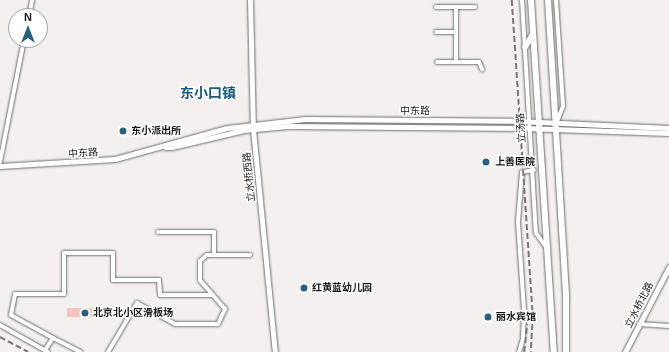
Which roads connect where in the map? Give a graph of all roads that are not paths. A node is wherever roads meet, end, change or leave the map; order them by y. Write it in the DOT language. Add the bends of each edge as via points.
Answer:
graph roads {
  1 [pos="250,0"];
  2 [pos="522,0"];
  3 [pos="531,0"];
  4 [pos="548,0"];
  5 [pos="556,0"];
  6 [pos="436,7"];
  7 [pos="456,7"];
  8 [pos="475,7"];
  9 [pos="436,32"];
  10 [pos="456,32"];
  11 [pos="533,34"];
  12 [pos="525,47"];
  13 [pos="22,48"];
  14 [pos="437,62"];
  15 [pos="456,62"];
  16 [pos="482,69"];
  17 [pos="530,121"];
  18 [pos="540,125"];
  19 [pos="253,126"];
  20 [pos="556,127"];
  21 [pos="531,128"];
  22 [pos="669,128"];
  23 [pos="669,133"];
  24 [pos="0,162"];
  25 [pos="0,166"];
  26 [pos="534,170"];
  27 [pos="158,232"];
  28 [pos="549,251"];
  29 [pos="214,255"];
  30 [pos="250,255"];
  31 [pos="669,267"];
  32 [pos="213,295"];
  33 [pos="639,324"];
  34 [pos="0,325"];
  35 [pos="669,326"];
  36 [pos="53,338"];
  37 [pos="47,351"];
  38 [pos="81,352"];
  39 [pos="108,352"];
  40 [pos="275,352"];
  41 [pos="519,352"];
  42 [pos="554,352"];
  43 [pos="566,352"];
  44 [pos="625,352"];
  1 -- 19 [label="street, 立水桥西路"];
  2 -- 12 [label="street, 立汤路"];
  3 -- 11 [label="main road, 立汤路"];
  4 -- 20 [label="main road"];
  5 -- 20 [label="street" via="563,106"];
  6 -- 7 [label="street"];
  7 -- 8 [label="street"];
  7 -- 10 [label="street"];
  9 -- 10 [label="street"];
  10 -- 15 [label="street"];
  11 -- 12 [label="main road"];
  11 -- 18 [label="main road, 立汤路"];
  12 -- 17 [label="street, 立汤路"];
  13 -- 24 [label="street"];
  14 -- 15 [label="street"];
  15 -- 16 [label="street" via="479,62"];
  17 -- 18 [label="street, 中东路"];
  17 -- 19 [label="street, 中东路" via="305,119"];
  17 -- 21 [label="street, 立汤路"];
  18 -- 20 [label="street, 中东路"];
  18 -- 21 [label="street, 中东路"];
  18 -- 28 [label="main road, 立汤路"];
  19 -- 21 [label="street, 中东路"];
  19 -- 25 [label="street, 中东路" via="172,147 165,146 90,162"];
  19 -- 40 [label="street, 立水桥西路"];
  20 -- 22 [label="street, 中东路"];
  20 -- 23 [label="street, 中东路"];
  20 -- 43 [label="main road" via="566,297"];
  21 -- 26 [label="street, 立汤路"];
  26 -- 28 [label="street, 立汤路" via="536,233"];
  26 -- 41 [label="street" via="522,172 518,221 524,310 523,339"];
  27 -- 29 [label="street" via="214,232"];
  28 -- 42 [label="main road, 立汤路"];
  29 -- 30 [label="street"];
  29 -- 32 [label="street" via="207,255 200,261 200,280"];
  31 -- 33 [label="street, 立水桥北路"];
  32 -- 36 [label="street" via="160,295 159,280 113,280 113,253 64,253 64,294 15,294 11,315"];
  32 -- 39 [label="street" via="225,309 218,324 175,324 137,303"];
  33 -- 35 [label="street"];
  33 -- 44 [label="street, 立水桥北路"];
  34 -- 37 [label="street"];
  36 -- 37 [label="street"];
  36 -- 38 [label="street"];
}
